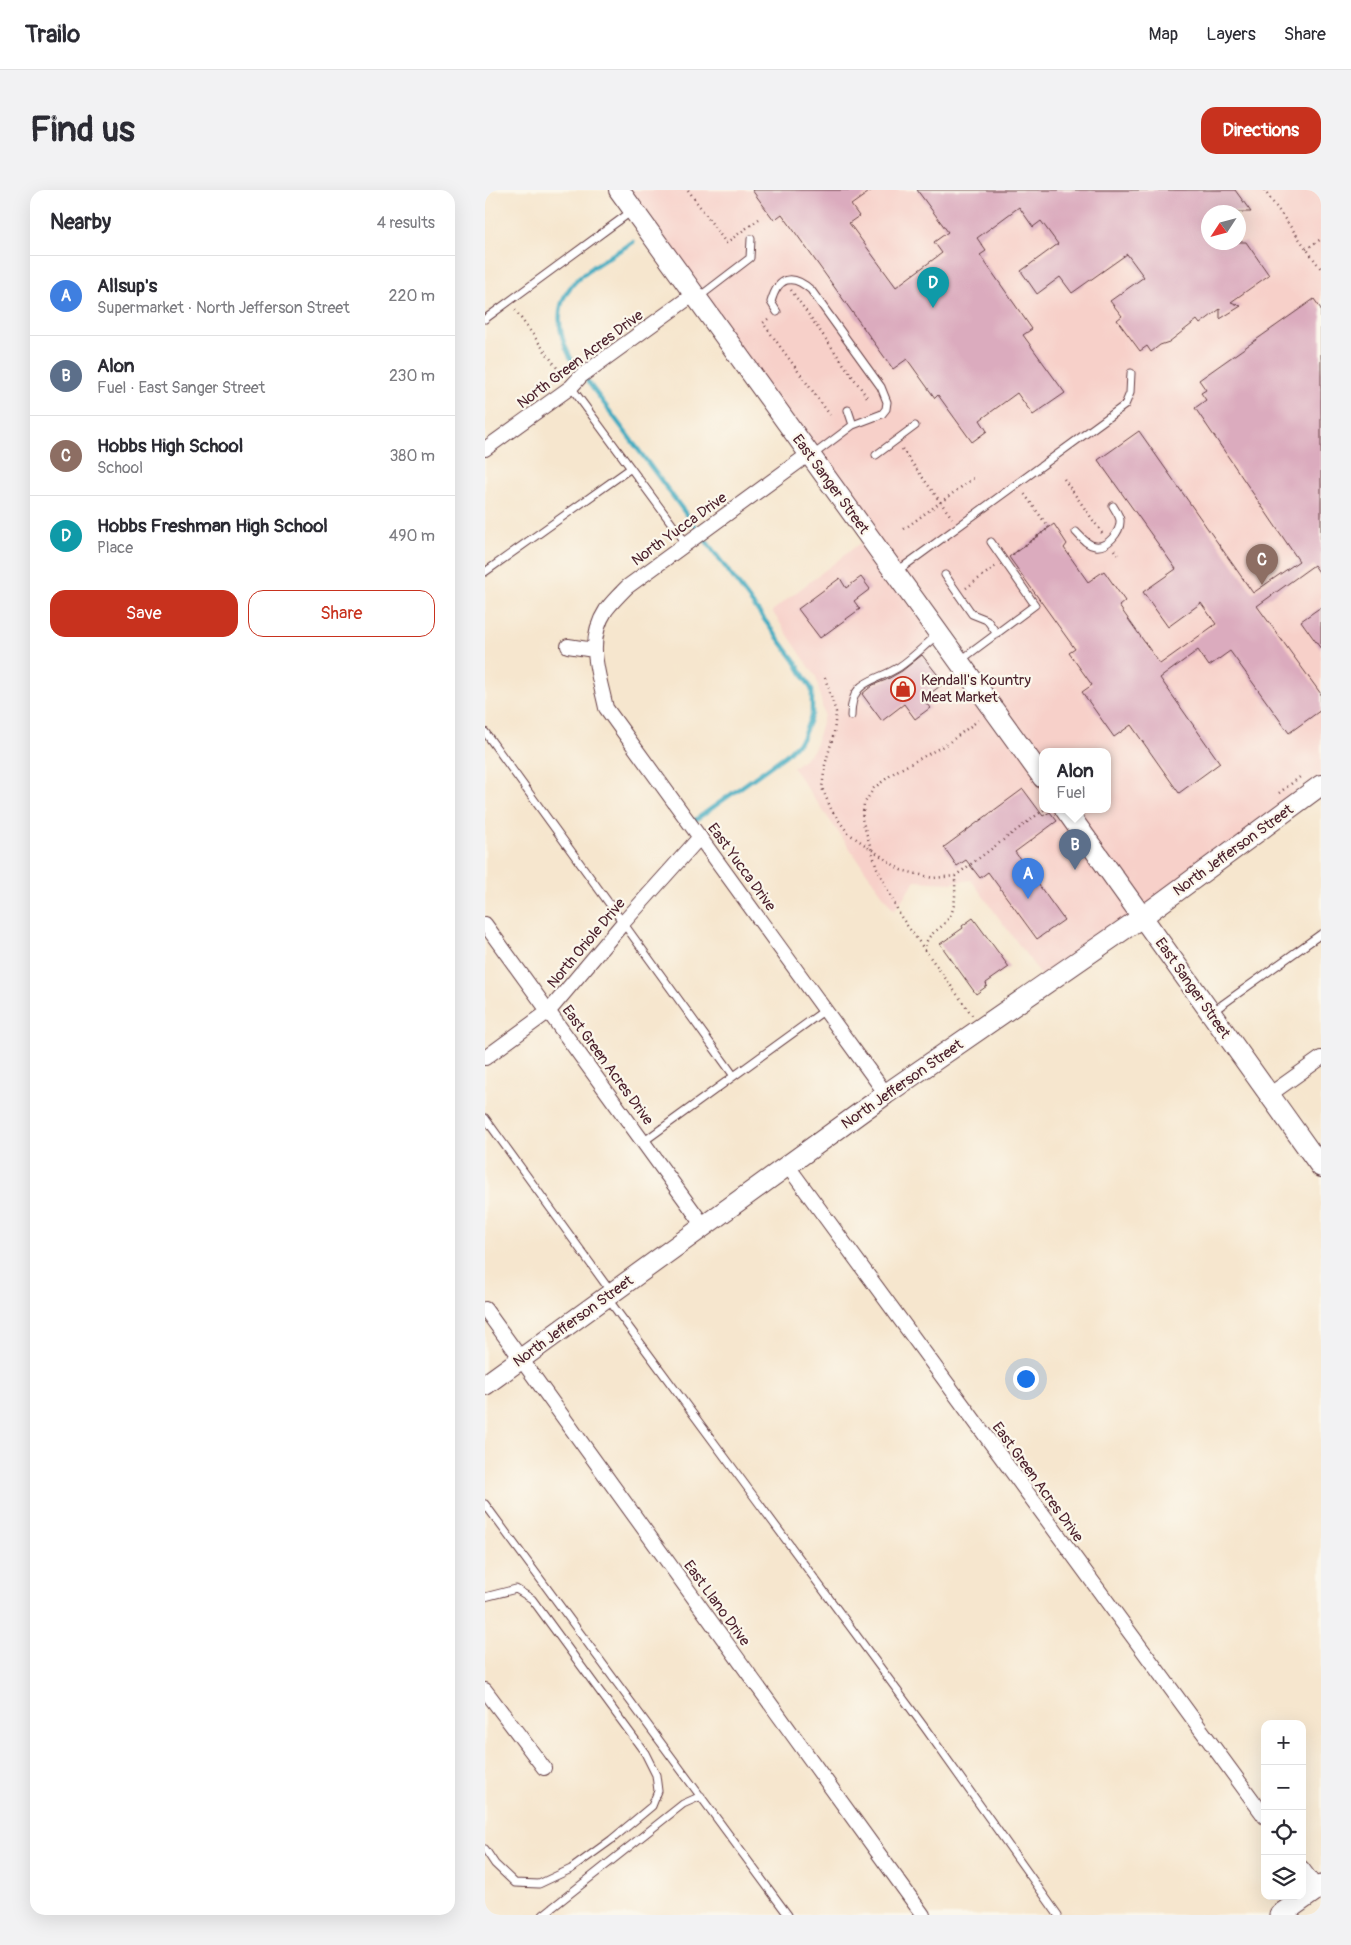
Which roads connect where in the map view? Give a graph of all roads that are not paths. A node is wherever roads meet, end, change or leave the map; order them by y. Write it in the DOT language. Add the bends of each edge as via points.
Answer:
graph roads {
  1 [pos="619,190"];
  2 [pos="633,210"];
  3 [pos="751,239"];
  4 [pos="695,296"];
  5 [pos="774,314"];
  6 [pos="485,319"];
  7 [pos="1131,373"];
  8 [pos="571,387"];
  9 [pos="848,410"];
  10 [pos="853,425"];
  11 [pos="915,426"];
  12 [pos="485,450"];
  13 [pos="810,455"];
  14 [pos="876,455"];
  15 [pos="631,468"];
  16 [pos="1113,506"];
  17 [pos="1076,532"];
  18 [pos="697,536"];
  19 [pos="991,542"];
  20 [pos="485,572"];
  21 [pos="895,573"];
  22 [pos="945,576"];
  23 [pos="939,634"];
  24 [pos="997,634"];
  25 [pos="568,646"];
  26 [pos="594,650"];
  27 [pos="959,662"];
  28 [pos="851,716"];
  29 [pos="485,732"];
  30 [pos="1039,773"];
  31 [pos="1321,785"];
  32 [pos="1068,813"];
  33 [pos="700,837"];
  34 [pos="1142,917"];
  35 [pos="623,923"];
  36 [pos="485,924"];
  37 [pos="1321,934"];
  38 [pos="825,1010"];
  39 [pos="549,1011"];
  40 [pos="1210,1013"];
  41 [pos="485,1058"];
  42 [pos="1321,1058"];
  43 [pos="733,1076"];
  44 [pos="886,1094"];
  45 [pos="1269,1095"];
  46 [pos="485,1118"];
  47 [pos="643,1142"];
  48 [pos="787,1165"];
  49 [pos="1321,1167"];
  50 [pos="704,1226"];
  51 [pos="609,1295"];
  52 [pos="485,1309"];
  53 [pos="521,1359"];
  54 [pos="485,1385"];
  55 [pos="485,1504"];
  56 [pos="485,1598"];
  57 [pos="485,1690"];
  58 [pos="544,1768"];
  59 [pos="701,1796"];
  60 [pos="1261,1812"];
  61 [pos="485,1848"];
  62 [pos="1306,1872"];
  63 [pos="1319,1887"];
  64 [pos="543,1915"];
  65 [pos="788,1915"];
  66 [pos="923,1915"];
  67 [pos="1058,1915"];
  68 [pos="1281,1915"];
  1 -- 2 [label="main road, East Sanger Street"];
  2 -- 4 [label="main road, East Sanger Street"];
  2 -- 6 [label="lane"];
  3 -- 4 [label="lane" via="750,258"];
  4 -- 8 [label="street, North Green Acres Drive" via="586,372"];
  4 -- 13 [label="main road, East Sanger Street"];
  5 -- 10 [label="lane" via="771,302 776,289 791,278 803,282 881,387 887,402 886,409 882,414"];
  7 -- 21 [label="lane" via="1130,393 1125,405"];
  8 -- 12 [label="street, North Green Acres Drive"];
  8 -- 15 [label="lane"];
  9 -- 10 [label="lane"];
  10 -- 13 [label="lane"];
  11 -- 14 [label="lane"];
  13 -- 18 [label="street, North Yucca Drive"];
  13 -- 21 [label="main road, East Sanger Street"];
  15 -- 18 [label="lane"];
  15 -- 20 [label="lane"];
  16 -- 17 [label="lane" via="1120,522 1114,537 1108,542 1093,546"];
  18 -- 26 [label="street, North Yucca Drive" via="627,586 606,611"];
  19 -- 24 [label="lane" via="1035,605"];
  21 -- 23 [label="main road, East Sanger Street"];
  22 -- 24 [label="lane" via="972,614 987,620"];
  23 -- 27 [label="main road, East Sanger Street"];
  23 -- 28 [label="lane" via="899,667 871,679 855,693"];
  24 -- 27 [label="lane"];
  25 -- 26 [label="street"];
  26 -- 33 [label="street, East Yucca Drive" via="606,708"];
  27 -- 30 [label="main road, East Sanger Street"];
  29 -- 35 [label="lane"];
  31 -- 34 [label="main road, North Jefferson Street"];
  32 -- 34 [label="main road, East Sanger Street"];
  33 -- 35 [label="street, North Oriole Drive"];
  33 -- 38 [label="street, East Yucca Drive"];
  34 -- 40 [label="main road, East Sanger Street"];
  34 -- 44 [label="main road, North Jefferson Street"];
  35 -- 39 [label="street, North Oriole Drive"];
  35 -- 43 [label="lane"];
  36 -- 39 [label="street, East Green Acres Drive"];
  37 -- 40 [label="lane"];
  38 -- 43 [label="lane"];
  38 -- 44 [label="street, East Yucca Drive"];
  39 -- 41 [label="street, North Oriole Drive"];
  39 -- 47 [label="street, East Green Acres Drive"];
  40 -- 45 [label="main road, East Sanger Street"];
  42 -- 45 [label="street"];
  43 -- 47 [label="lane"];
  44 -- 48 [label="main road, North Jefferson Street"];
  45 -- 49 [label="main road, East Sanger Street"];
  46 -- 51 [label="lane"];
  47 -- 50 [label="street, East Green Acres Drive"];
  48 -- 50 [label="main road, North Jefferson Street"];
  48 -- 60 [label="street, East Green Acres Drive"];
  50 -- 51 [label="main road, North Jefferson Street"];
  51 -- 53 [label="main road, North Jefferson Street"];
  51 -- 67 [label="lane"];
  52 -- 53 [label="street, East Llano Drive"];
  53 -- 54 [label="main road, North Jefferson Street"];
  53 -- 66 [label="street, East Llano Drive"];
  55 -- 59 [label="lane"];
  56 -- 61 [label="lane" via="517,1589 532,1599 645,1753 656,1775 658,1791 652,1806 611,1840 571,1869 539,1884 515,1884 495,1864"];
  57 -- 58 [label="street"];
  59 -- 64 [label="lane" via="683,1804"];
  59 -- 65 [label="lane"];
  62 -- 63 [label="street"];
  63 -- 68 [label="main road"];
}
